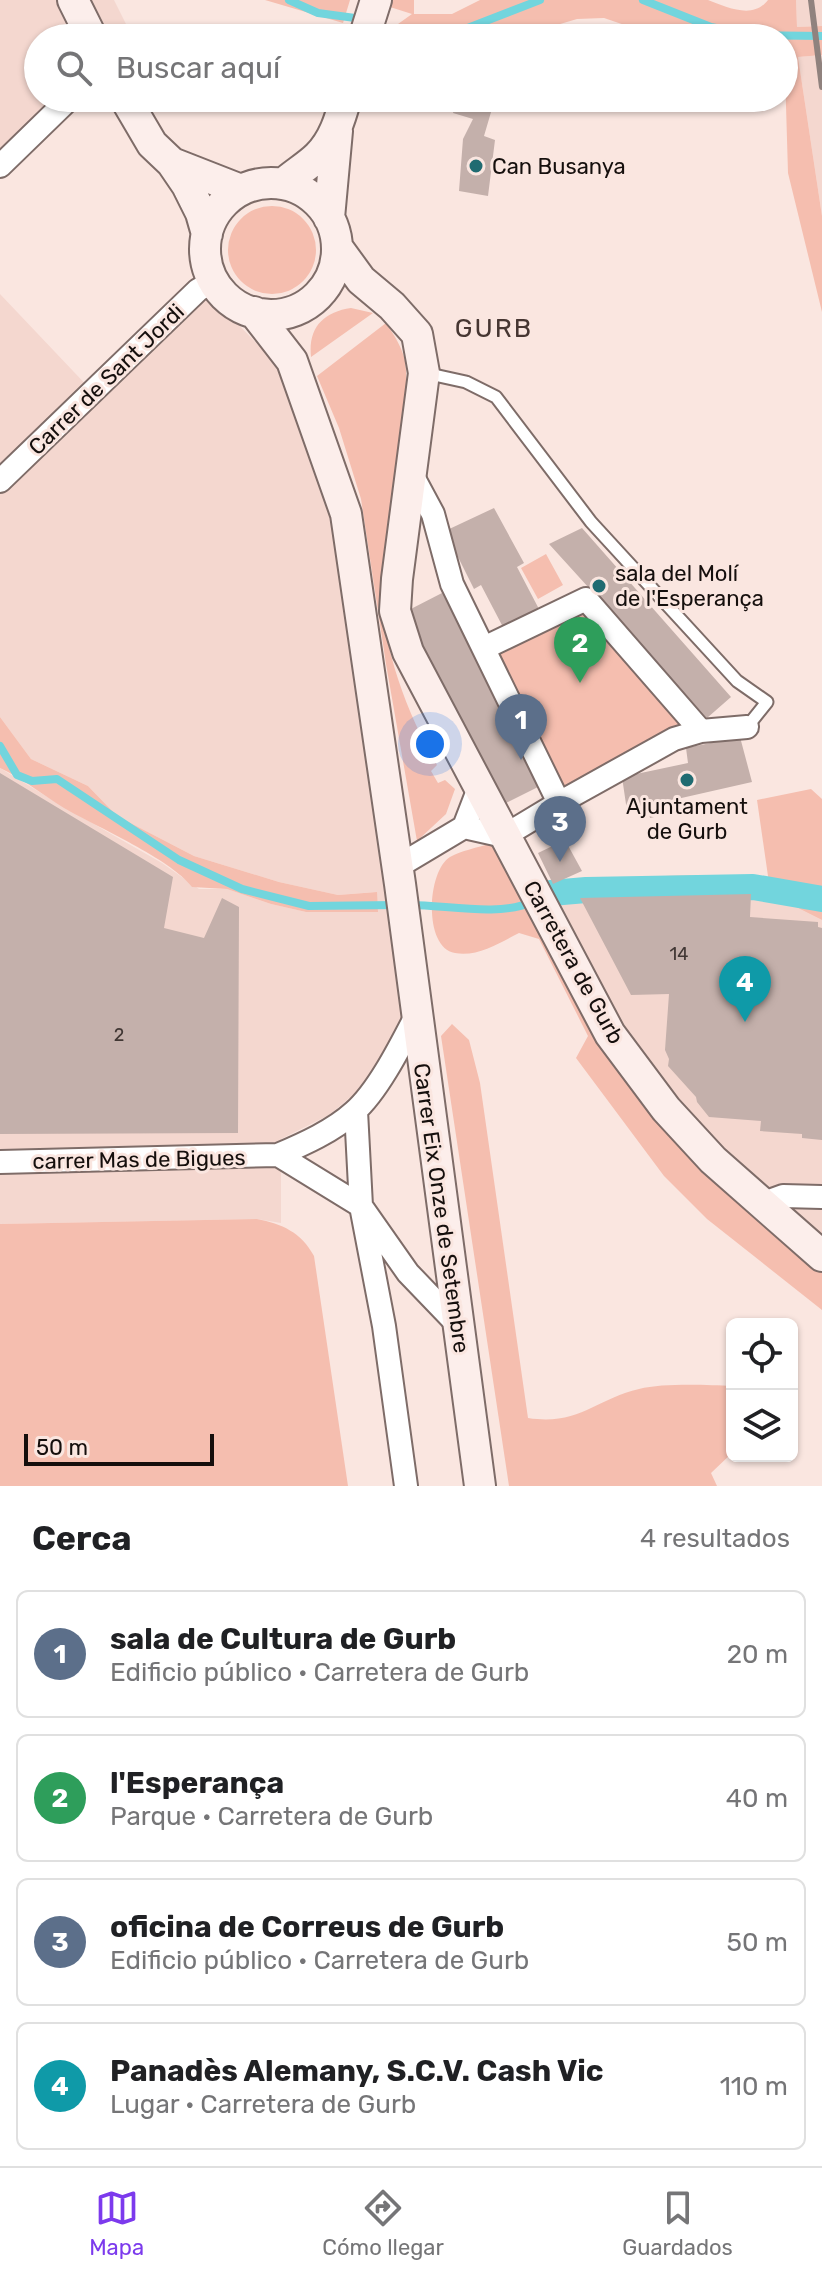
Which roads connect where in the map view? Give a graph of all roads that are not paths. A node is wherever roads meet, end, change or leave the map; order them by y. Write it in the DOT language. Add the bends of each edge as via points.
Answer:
graph roads {
  1 [pos="73,0"];
  2 [pos="376,0"];
  3 [pos="85,24"];
  4 [pos="368,24"];
  5 [pos="56,112"];
  6 [pos="133,112"];
  7 [pos="342,112"];
  8 [pos="342,112"];
  9 [pos="172,163"];
  10 [pos="0,166"];
  11 [pos="283,184"];
  12 [pos="241,190"];
  13 [pos="333,232"];
  14 [pos="207,234"];
  15 [pos="214,281"];
  16 [pos="382,298"];
  17 [pos="310,300"];
  18 [pos="254,312"];
  19 [pos="292,361"];
  20 [pos="424,373"];
  21 [pos="411,473"];
  22 [pos="0,481"];
  23 [pos="484,648"];
  24 [pos="747,727"];
  25 [pos="701,731"];
  26 [pos="479,788"];
  27 [pos="559,803"];
  28 [pos="464,827"];
  29 [pos="504,836"];
  30 [pos="398,876"];
  31 [pos="416,1016"];
  32 [pos="356,1111"];
  33 [pos="278,1155"];
  34 [pos="0,1162"];
  35 [pos="822,1197"];
  36 [pos="761,1204"];
  37 [pos="361,1206"];
  38 [pos="822,1256"];
  39 [pos="408,1273"];
  40 [pos="378,1303"];
  41 [pos="457,1324"];
  42 [pos="406,1486"];
  43 [pos="480,1486"];
  1 -- 3 [label="street"];
  2 -- 4 [label="street"];
  5 -- 10 [label="street"];
  6 -- 9 [label="street" via="152,144"];
  7 -- 11 [label="street" via="326,147"];
  8 -- 13 [label="street"];
  9 -- 12 [label="street"];
  9 -- 14 [label="street" via="193,196"];
  11 -- 12 [label="street"];
  11 -- 13 [label="street" via="310,196"];
  12 -- 14 [label="street" via="222,205"];
  13 -- 16 [label="street, Carretera de Gurb" via="361,280"];
  13 -- 17 [label="street" via="331,275"];
  14 -- 15 [label="street" via="207,263"];
  15 -- 18 [label="street" via="231,300"];
  15 -- 22 [label="street, Carrer de Sant Jordi" via="198,290"];
  16 -- 17 [label="street" via="365,292"];
  16 -- 20 [label="street, Carretera de Gurb" via="417,334"];
  17 -- 18 [label="street" via="278,314"];
  17 -- 19 [label="street" via="293,339"];
  18 -- 19 [label="street"];
  19 -- 30 [label="street, Carrer Eix Onze de Setembre" via="346,514"];
  20 -- 21 [label="street, Carretera de Gurb"];
  20 -- 24 [label="lane" via="466,382 496,397 591,522 737,681 767,702"];
  21 -- 23 [label="street" via="433,514 452,584"];
  21 -- 26 [label="street, Carretera de Gurb" via="395,611 408,652"];
  23 -- 25 [label="street" via="586,599"];
  23 -- 27 [label="street"];
  24 -- 25 [label="street"];
  25 -- 27 [label="street" via="674,739"];
  26 -- 28 [label="street"];
  26 -- 29 [label="street, Carretera de Gurb"];
  27 -- 29 [label="street"];
  28 -- 29 [label="street"];
  28 -- 30 [label="street"];
  29 -- 36 [label="street, Carretera de Gurb" via="610,1034 666,1109"];
  30 -- 31 [label="street, Carrer Eix Onze de Setembre"];
  31 -- 32 [label="street, carrer Mas de Bigues" via="394,1059"];
  31 -- 41 [label="street, Carrer Eix Onze de Setembre"];
  32 -- 33 [label="street, carrer Mas de Bigues" via="308,1143"];
  32 -- 37 [label="street"];
  33 -- 34 [label="street, carrer Mas de Bigues"];
  33 -- 37 [label="street, carrer Mas de Bigues"];
  35 -- 36 [label="street" via="783,1196"];
  36 -- 38 [label="street, Carretera de Gurb"];
  37 -- 39 [label="street, carrer Mas de Bigues"];
  37 -- 40 [label="street"];
  39 -- 40 [label="street, Carrer Eix Onze de Setembre" via="386,1283"];
  39 -- 41 [label="street, carrer Mas de Bigues"];
  40 -- 42 [label="street"];
  41 -- 43 [label="street, Carrer Eix Onze de Setembre"];
}
